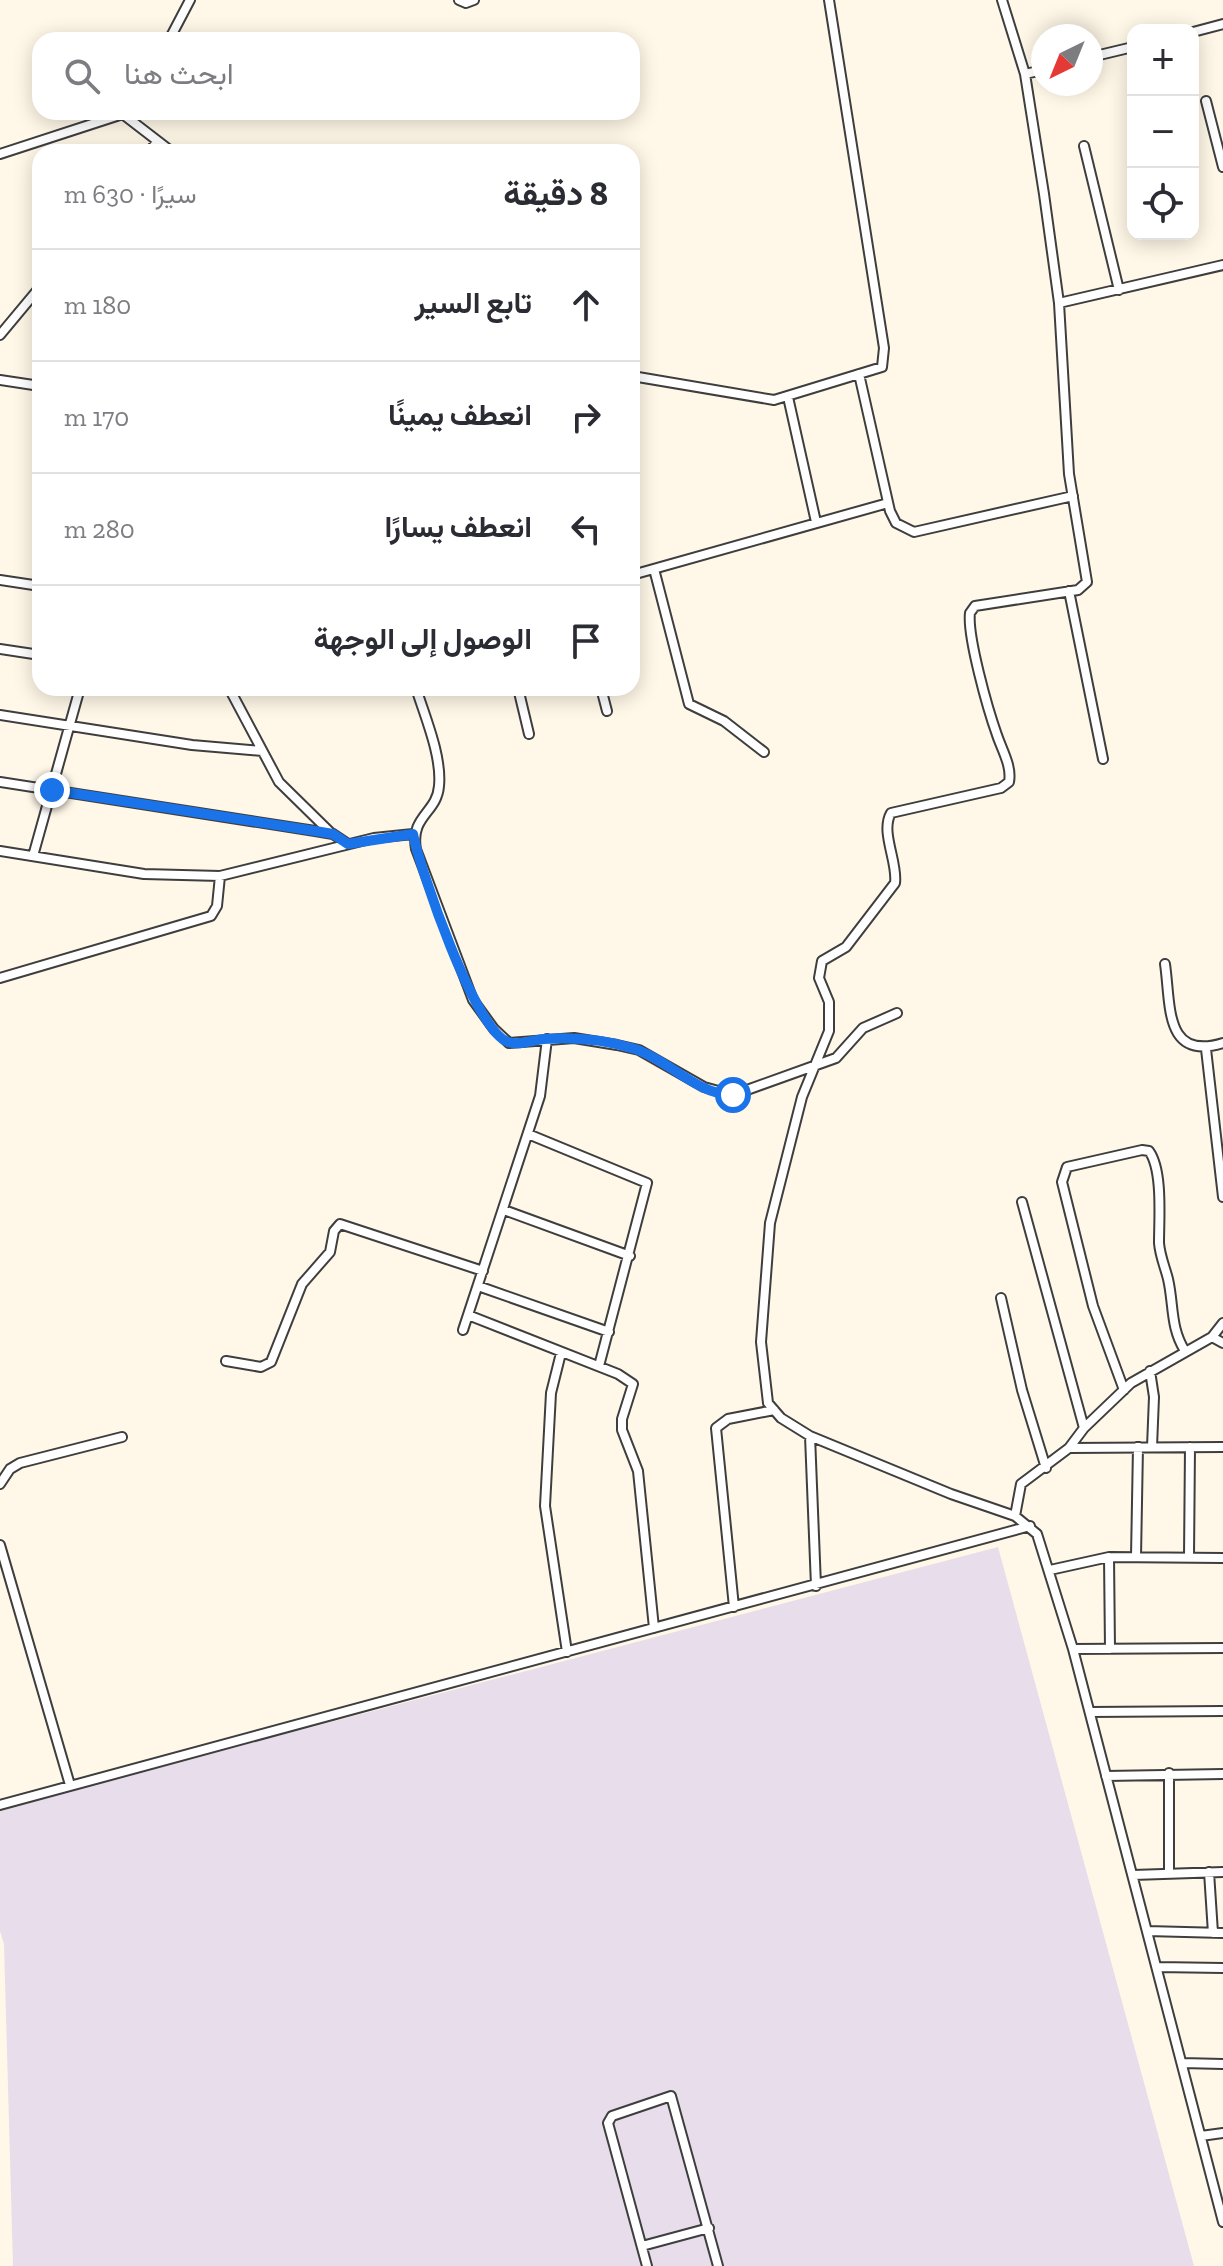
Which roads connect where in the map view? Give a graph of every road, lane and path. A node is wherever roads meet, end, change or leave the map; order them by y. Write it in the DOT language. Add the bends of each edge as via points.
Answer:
graph roads {
  1 [pos="190,0"];
  2 [pos="459,0"];
  3 [pos="474,0"];
  4 [pos="829,0"];
  5 [pos="1002,0"];
  6 [pos="1223,24"];
  7 [pos="1199,30"];
  8 [pos="173,32"];
  9 [pos="1127,48"];
  10 [pos="1103,54"];
  11 [pos="1031,73"];
  12 [pos="1025,74"];
  13 [pos="1206,101"];
  14 [pos="107,120"];
  15 [pos="133,120"];
  16 [pos="157,142"];
  17 [pos="160,144"];
  18 [pos="1084,146"];
  19 [pos="0,154"];
  20 [pos="1223,167"];
  21 [pos="1223,265"];
  22 [pos="1119,290"];
  23 [pos="32,297"];
  24 [pos="1059,303"];
  25 [pos="0,335"];
  26 [pos="859,374"];
  27 [pos="640,377"];
  28 [pos="0,380"];
  29 [pos="32,385"];
  30 [pos="788,397"];
  31 [pos="1073,496"];
  32 [pos="888,503"];
  33 [pos="816,522"];
  34 [pos="654,569"];
  35 [pos="640,573"];
  36 [pos="0,580"];
  37 [pos="32,585"];
  38 [pos="1069,591"];
  39 [pos="0,649"];
  40 [pos="32,654"];
  41 [pos="78,696"];
  42 [pos="233,696"];
  43 [pos="418,696"];
  44 [pos="520,696"];
  45 [pos="603,696"];
  46 [pos="607,711"];
  47 [pos="0,715"];
  48 [pos="70,725"];
  49 [pos="529,734"];
  50 [pos="262,751"];
  51 [pos="764,752"];
  52 [pos="1103,759"];
  53 [pos="0,782"];
  54 [pos="52,790"];
  55 [pos="333,834"];
  56 [pos="413,834"];
  57 [pos="348,844"];
  58 [pos="0,851"];
  59 [pos="33,856"];
  60 [pos="220,876"];
  61 [pos="1165,964"];
  62 [pos="0,978"];
  63 [pos="897,1013"];
  64 [pos="547,1039"];
  65 [pos="1223,1043"];
  66 [pos="1206,1049"];
  67 [pos="815,1065"];
  68 [pos="528,1134"];
  69 [pos="1223,1197"];
  70 [pos="1022,1202"];
  71 [pos="504,1210"];
  72 [pos="630,1256"];
  73 [pos="483,1271"];
  74 [pos="478,1286"];
  75 [pos="1001,1298"];
  76 [pos="468,1315"];
  77 [pos="1223,1323"];
  78 [pos="463,1330"];
  79 [pos="609,1332"];
  80 [pos="1212,1337"];
  81 [pos="1223,1343"];
  82 [pos="1185,1351"];
  83 [pos="561,1353"];
  84 [pos="578,1359"];
  85 [pos="226,1361"];
  86 [pos="599,1366"];
  87 [pos="559,1371"];
  88 [pos="1150,1371"];
  89 [pos="1124,1390"];
  90 [pos="774,1410"];
  91 [pos="1084,1428"];
  92 [pos="810,1436"];
  93 [pos="122,1437"];
  94 [pos="1138,1447"];
  95 [pos="1152,1447"];
  96 [pos="1190,1447"];
  97 [pos="1223,1447"];
  98 [pos="1069,1448"];
  99 [pos="1046,1468"];
  100 [pos="0,1484"];
  101 [pos="1015,1516"];
  102 [pos="1030,1526"];
  103 [pos="0,1545"];
  104 [pos="1109,1557"];
  105 [pos="1136,1557"];
  106 [pos="1189,1557"];
  107 [pos="1223,1558"];
  108 [pos="1050,1570"];
  109 [pos="816,1586"];
  110 [pos="734,1607"];
  111 [pos="654,1628"];
  112 [pos="1223,1648"];
  113 [pos="1073,1649"];
  114 [pos="1110,1649"];
  115 [pos="567,1652"];
  116 [pos="1223,1711"];
  117 [pos="1090,1712"];
  118 [pos="1169,1773"];
  119 [pos="1223,1774"];
  120 [pos="1106,1776"];
  121 [pos="70,1785"];
  122 [pos="0,1805"];
  123 [pos="1209,1872"];
  124 [pos="1223,1872"];
  125 [pos="1169,1873"];
  126 [pos="1133,1875"];
  127 [pos="1147,1931"];
  128 [pos="1213,1933"];
  129 [pos="1223,1933"];
  130 [pos="1157,1967"];
  131 [pos="1223,1968"];
  132 [pos="1182,2063"];
  133 [pos="1223,2064"];
  134 [pos="1223,2133"];
  135 [pos="1201,2136"];
  136 [pos="1220,2200"];
  137 [pos="1223,2222"];
  138 [pos="709,2228"];
  139 [pos="642,2246"];
  140 [pos="647,2266"];
  141 [pos="718,2266"];
  1 -- 8 [label="street"];
  2 -- 3 [label="street"];
  4 -- 26 [label="street" via="884,348 882,367"];
  5 -- 12 [label="street"];
  6 -- 7 [label="street"];
  9 -- 10 [label="street"];
  11 -- 12 [label="street"];
  12 -- 24 [label="street"];
  13 -- 20 [label="street"];
  14 -- 19 [label="street"];
  15 -- 16 [label="street"];
  16 -- 17 [label="street"];
  18 -- 22 [label="street"];
  21 -- 22 [label="street"];
  22 -- 24 [label="street"];
  23 -- 25 [label="street"];
  24 -- 31 [label="street"];
  26 -- 30 [label="street"];
  26 -- 32 [label="street"];
  27 -- 30 [label="street" via="762,399"];
  28 -- 29 [label="street"];
  30 -- 33 [label="street"];
  31 -- 32 [label="street" via="914,532 896,523"];
  31 -- 38 [label="street" via="1087,574 1084,586"];
  32 -- 33 [label="street"];
  33 -- 34 [label="street"];
  34 -- 35 [label="street"];
  34 -- 51 [label="street" via="689,704 724,721"];
  36 -- 37 [label="street"];
  38 -- 52 [label="street"];
  38 -- 67 [label="street" via="975,606 970,613 1010,778 1001,788 891,813 895,883 846,947 822,961 819,978 829,1002 829,1031"];
  39 -- 40 [label="street"];
  41 -- 48 [label="street"];
  42 -- 50 [label="street"];
  43 -- 56 [label="street" via="440,785"];
  44 -- 49 [label="street"];
  45 -- 46 [label="street"];
  47 -- 48 [label="street"];
  48 -- 50 [label="street"];
  48 -- 54 [label="street"];
  50 -- 55 [label="street" via="288,794"];
  53 -- 54 [label="street"];
  54 -- 55 [label="street"];
  54 -- 59 [label="street"];
  55 -- 57 [label="street"];
  56 -- 57 [label="street"];
  56 -- 64 [label="street" via="473,1000 509,1043"];
  57 -- 60 [label="street"];
  58 -- 59 [label="street"];
  59 -- 60 [label="street" via="144,874"];
  60 -- 62 [label="street" via="211,916"];
  61 -- 66 [label="street" via="1174,1030 1190,1046"];
  63 -- 67 [label="street" via="863,1028 836,1058"];
  64 -- 67 [label="street" via="574,1038 639,1050 722,1095 759,1088"];
  64 -- 68 [label="street" via="540,1096"];
  65 -- 66 [label="street"];
  66 -- 69 [label="street"];
  67 -- 90 [label="street" via="770,1223 761,1342 763,1380"];
  68 -- 71 [label="street"];
  68 -- 72 [label="street" via="647,1183"];
  70 -- 91 [label="street"];
  71 -- 72 [label="street"];
  71 -- 73 [label="street"];
  72 -- 79 [label="street"];
  73 -- 74 [label="street"];
  73 -- 85 [label="street" via="340,1224 330,1252 302,1284 271,1362 261,1367"];
  74 -- 76 [label="street"];
  74 -- 79 [label="street"];
  75 -- 99 [label="street"];
  76 -- 78 [label="street"];
  76 -- 83 [label="street"];
  77 -- 80 [label="street"];
  79 -- 86 [label="street"];
  80 -- 81 [label="street"];
  80 -- 82 [label="street"];
  82 -- 88 [label="street"];
  82 -- 89 [label="street" via="1174,1326 1159,1247 1153,1156 1142,1150 1067,1167 1062,1182 1089,1292"];
  83 -- 84 [label="street"];
  83 -- 87 [label="street"];
  84 -- 86 [label="street"];
  84 -- 87 [label="street"];
  86 -- 111 [label="street" via="633,1384 622,1430 638,1471"];
  87 -- 115 [label="street" via="551,1393 545,1506"];
  88 -- 89 [label="street"];
  88 -- 95 [label="street"];
  89 -- 91 [label="street"];
  90 -- 92 [label="street"];
  90 -- 110 [label="street" via="728,1419 716,1428"];
  91 -- 98 [label="street"];
  92 -- 101 [label="street"];
  92 -- 109 [label="street"];
  93 -- 100 [label="street" via="20,1463"];
  94 -- 95 [label="street"];
  94 -- 98 [label="street"];
  94 -- 105 [label="street"];
  95 -- 96 [label="street"];
  96 -- 97 [label="street"];
  96 -- 106 [label="street"];
  98 -- 99 [label="street"];
  99 -- 101 [label="street" via="1021,1484"];
  101 -- 102 [label="street"];
  102 -- 108 [label="street"];
  102 -- 109 [label="street"];
  103 -- 121 [label="street"];
  104 -- 105 [label="street"];
  104 -- 108 [label="street"];
  104 -- 114 [label="street"];
  105 -- 106 [label="street"];
  106 -- 107 [label="street"];
  108 -- 113 [label="street"];
  109 -- 110 [label="street"];
  110 -- 111 [label="street"];
  111 -- 115 [label="street"];
  112 -- 114 [label="street"];
  113 -- 114 [label="street"];
  113 -- 117 [label="street"];
  115 -- 121 [label="street"];
  116 -- 117 [label="street"];
  117 -- 120 [label="street"];
  118 -- 119 [label="street"];
  118 -- 120 [label="street"];
  118 -- 125 [label="street"];
  120 -- 126 [label="street"];
  121 -- 122 [label="street"];
  123 -- 124 [label="street"];
  123 -- 125 [label="street"];
  123 -- 128 [label="street"];
  125 -- 126 [label="street"];
  126 -- 127 [label="street"];
  127 -- 128 [label="street"];
  127 -- 130 [label="street"];
  128 -- 129 [label="street"];
  130 -- 131 [label="street"];
  130 -- 132 [label="street"];
  132 -- 133 [label="street"];
  132 -- 135 [label="street"];
  134 -- 135 [label="street"];
  135 -- 136 [label="street"];
  136 -- 137 [label="street"];
  138 -- 139 [label="street"];
  138 -- 139 [label="street" via="671,2096 612,2116 608,2123"];
  138 -- 141 [label="street"];
  139 -- 140 [label="street"];
}
